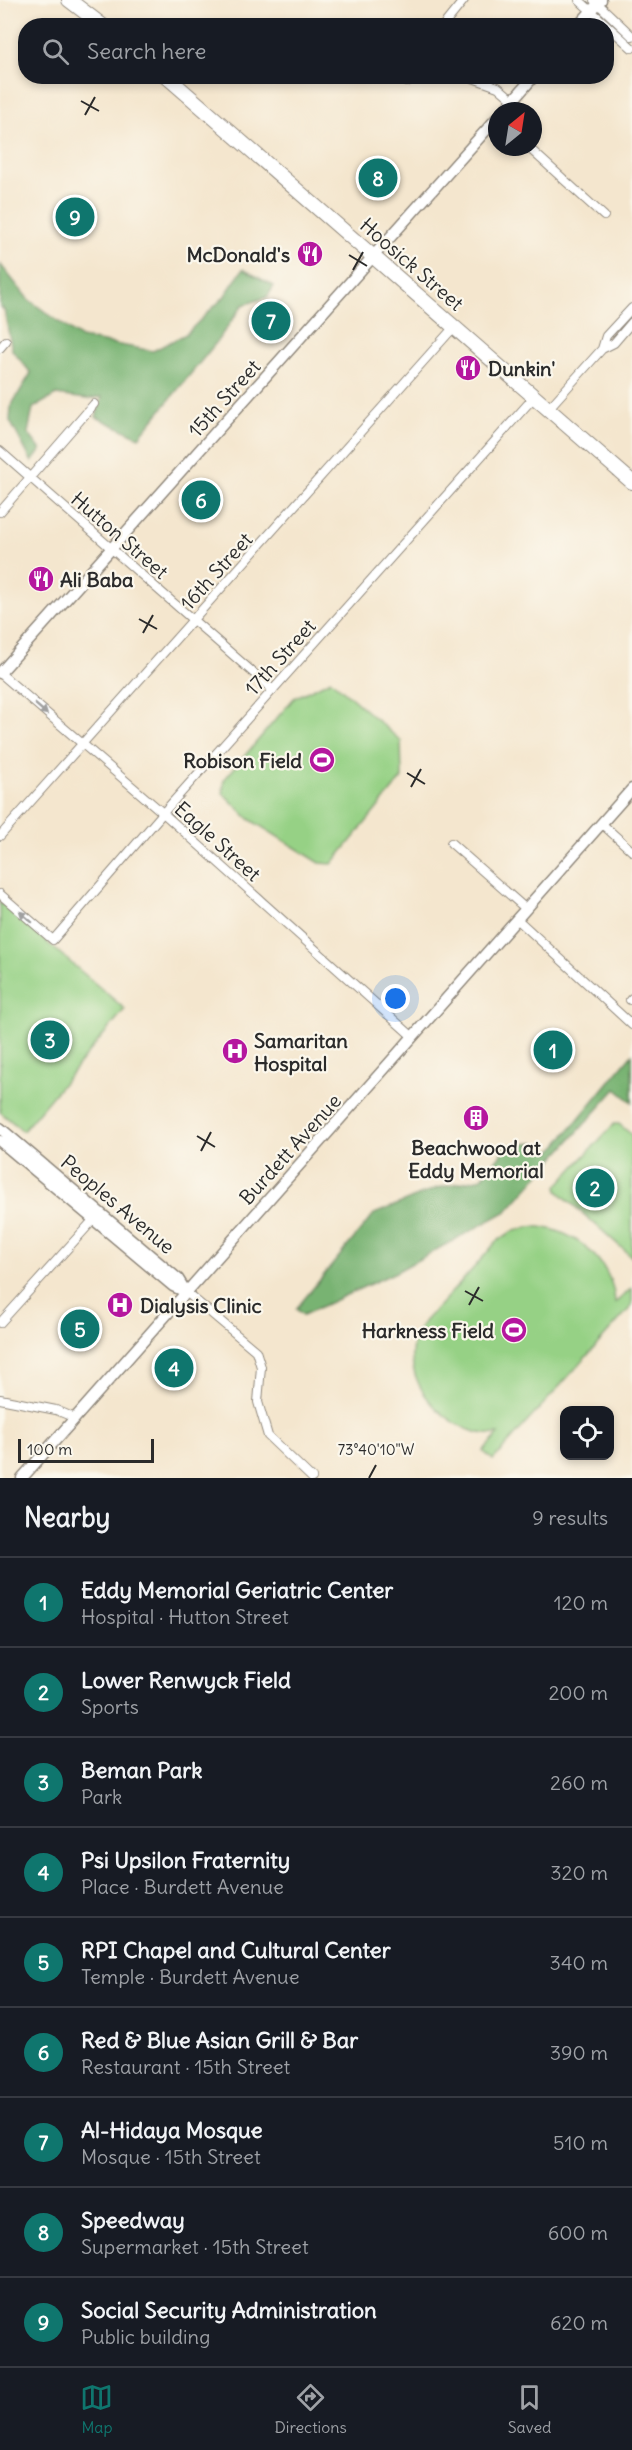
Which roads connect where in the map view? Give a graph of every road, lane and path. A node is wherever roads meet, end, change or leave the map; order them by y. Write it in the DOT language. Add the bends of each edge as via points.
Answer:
graph roads {
  1 [pos="69,0"];
  2 [pos="464,0"];
  3 [pos="579,0"];
  4 [pos="596,4"];
  5 [pos="93,18"];
  6 [pos="449,18"];
  7 [pos="585,18"];
  8 [pos="607,18"];
  9 [pos="612,18"];
  10 [pos="614,20"];
  11 [pos="614,26"];
  12 [pos="632,36"];
  13 [pos="632,48"];
  14 [pos="175,84"];
  15 [pos="490,84"];
  16 [pos="527,84"];
  17 [pos="513,100"];
  18 [pos="488,129"];
  19 [pos="538,156"];
  20 [pos="604,216"];
  21 [pos="373,257"];
  22 [pos="632,308"];
  23 [pos="632,322"];
  24 [pos="454,327"];
  25 [pos="602,349"];
  26 [pos="534,396"];
  27 [pos="94,404"];
  28 [pos="548,409"];
  29 [pos="0,451"];
  30 [pos="30,478"];
  31 [pos="632,482"];
  32 [pos="0,512"];
  33 [pos="112,550"];
  34 [pos="194,620"];
  35 [pos="0,673"];
  36 [pos="273,690"];
  37 [pos="82,745"];
  38 [pos="632,789"];
  39 [pos="163,813"];
  40 [pos="602,824"];
  41 [pos="0,836"];
  42 [pos="451,843"];
  43 [pos="632,851"];
  44 [pos="0,894"];
  45 [pos="526,909"];
  46 [pos="517,919"];
  47 [pos="632,1025"];
  48 [pos="413,1037"];
  49 [pos="0,1128"];
  50 [pos="0,1141"];
  51 [pos="20,1151"];
  52 [pos="97,1215"];
  53 [pos="186,1292"];
  54 [pos="0,1323"];
  55 [pos="0,1399"];
  56 [pos="75,1418"];
  57 [pos="22,1478"];
  58 [pos="312,1478"];
  1 -- 5 [label="highway"];
  2 -- 6 [label="street"];
  3 -- 4 [label="street"];
  4 -- 7 [label="street"];
  4 -- 8 [label="street"];
  4 -- 9 [label="street"];
  10 -- 12 [label="street"];
  11 -- 13 [label="street"];
  14 -- 21 [label="highway, Hoosick Street"];
  15 -- 17 [label="street"];
  16 -- 17 [label="street"];
  18 -- 21 [label="street, 15th Street"];
  19 -- 20 [label="street"];
  21 -- 24 [label="highway, Hoosick Street"];
  21 -- 33 [label="street, 15th Street"];
  22 -- 25 [label="street" via="606,336"];
  23 -- 25 [label="street" via="614,343"];
  24 -- 26 [label="highway, Hoosick Street"];
  24 -- 34 [label="street, 16th Street"];
  25 -- 28 [label="street"];
  26 -- 28 [label="highway, Hoosick Street"];
  26 -- 36 [label="street, 17th Street"];
  27 -- 30 [label="street"];
  28 -- 31 [label="highway, Hoosick Street"];
  29 -- 30 [label="street, Hutton Street"];
  30 -- 32 [label="street"];
  30 -- 33 [label="street, Hutton Street"];
  33 -- 34 [label="street, Hutton Street"];
  33 -- 35 [label="street, 15th Street"];
  34 -- 36 [label="street, Hutton Street"];
  34 -- 37 [label="street, 16th Street"];
  35 -- 37 [label="street, Eagle Street, one-way"];
  36 -- 39 [label="street, 17th Street"];
  37 -- 39 [label="street, Eagle Street"];
  37 -- 41 [label="street, 16th Street"];
  38 -- 40 [label="street, Burdett Avenue"];
  39 -- 44 [label="street, 17th Street, one-way" via="53,940"];
  39 -- 48 [label="street, Eagle Street"];
  40 -- 43 [label="street"];
  40 -- 45 [label="street, Burdett Avenue"];
  42 -- 45 [label="street"];
  45 -- 46 [label="street, Burdett Avenue"];
  46 -- 47 [label="street"];
  46 -- 48 [label="street, Burdett Avenue"];
  48 -- 53 [label="street, Burdett Avenue"];
  49 -- 51 [label="street, Peoples Avenue"];
  50 -- 51 [label="street, Peoples Avenue"];
  51 -- 52 [label="street, Peoples Avenue"];
  52 -- 53 [label="street, Peoples Avenue" via="173,1286"];
  52 -- 54 [label="street"];
  53 -- 56 [label="street, Burdett Avenue"];
  53 -- 58 [label="street, Peoples Avenue" via="256,1351 261,1367 258,1402 268,1436"];
  55 -- 56 [label="street" via="56,1410"];
  56 -- 57 [label="street, Burdett Avenue"];
}
